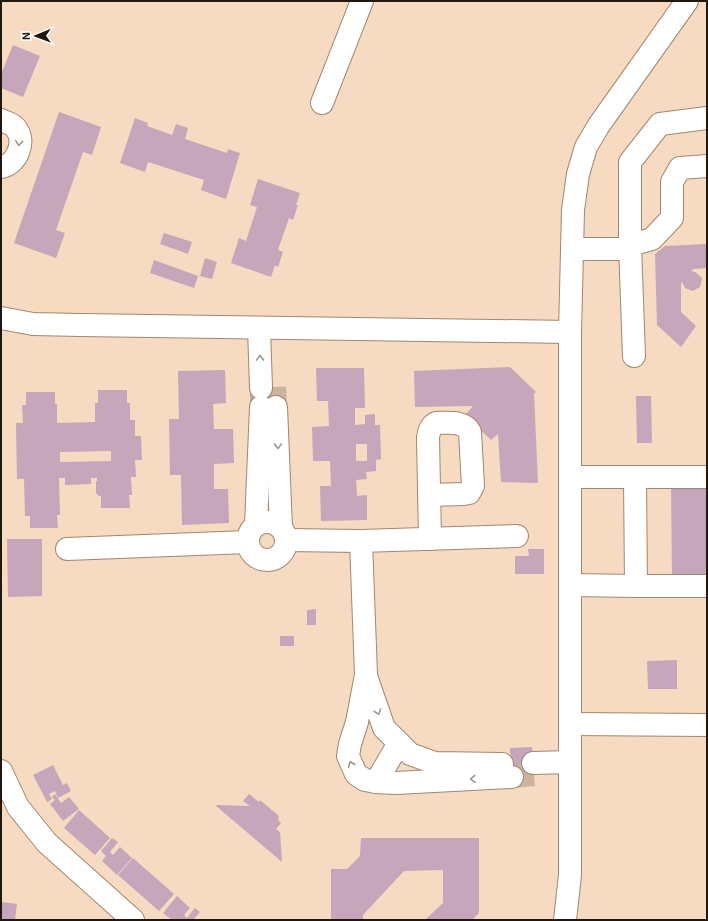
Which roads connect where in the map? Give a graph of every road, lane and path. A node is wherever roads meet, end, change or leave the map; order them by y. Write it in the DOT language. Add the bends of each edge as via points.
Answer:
graph roads {
  1 [pos="362,1"];
  2 [pos="687,1"];
  3 [pos="322,103"];
  4 [pos="707,118"];
  5 [pos="1,120"];
  6 [pos="707,166"];
  7 [pos="1,167"];
  8 [pos="630,247"];
  9 [pos="572,249"];
  10 [pos="1,318"];
  11 [pos="266,328"];
  12 [pos="570,332"];
  13 [pos="634,356"];
  14 [pos="268,397"];
  15 [pos="635,477"];
  16 [pos="707,477"];
  17 [pos="570,478"];
  18 [pos="429,495"];
  19 [pos="252,533"];
  20 [pos="284,534"];
  21 [pos="517,536"];
  22 [pos="430,539"];
  23 [pos="361,541"];
  24 [pos="67,549"];
  25 [pos="570,584"];
  26 [pos="636,586"];
  27 [pos="707,586"];
  28 [pos="366,675"];
  29 [pos="570,724"];
  30 [pos="707,725"];
  31 [pos="399,743"];
  32 [pos="570,768"];
  33 [pos="533,769"];
  34 [pos="1,771"];
  35 [pos="376,782"];
  36 [pos="133,920"];
  37 [pos="565,920"];
  1 -- 3 [label="street"];
  2 -- 9 [label="street" via="586,147 578,174 573,210"];
  4 -- 8 [label="street" via="660,124 630,162"];
  5 -- 7 [label="street, one-way" via="14,126 20,137 17,156 11,164"];
  6 -- 8 [label="street" via="680,168 672,182 672,218 652,239"];
  8 -- 9 [label="street"];
  8 -- 13 [label="street"];
  9 -- 12 [label="street"];
  10 -- 11 [label="street" via="33,324 80,326"];
  11 -- 12 [label="street"];
  11 -- 14 [label="street"];
  12 -- 17 [label="street"];
  14 -- 19 [label="street"];
  14 -- 20 [label="street, one-way"];
  15 -- 16 [label="street"];
  15 -- 17 [label="street"];
  15 -- 26 [label="street"];
  17 -- 25 [label="street"];
  18 -- 22 [label="street"];
  19 -- 20 [label="street" via="263,522 269,522 276,524"];
  19 -- 20 [label="street" via="249,549 258,558 265,560 271,560 282,553 285,547"];
  19 -- 24 [label="street"];
  20 -- 23 [label="street"];
  21 -- 22 [label="street"];
  22 -- 23 [label="street"];
  23 -- 28 [label="street"];
  25 -- 26 [label="street"];
  25 -- 29 [label="street"];
  26 -- 27 [label="street"];
  28 -- 31 [label="street, one-way" via="384,728"];
  35 -- 28 [label="street, one-way" via="365,780 356,774 348,756"];
  29 -- 30 [label="street"];
  29 -- 32 [label="street"];
  31 -- 35 [label="street"];
  31 -- 35 [label="street, one-way" via="410,754 435,764 511,770 396,783"];
  32 -- 33 [label="street"];
  32 -- 37 [label="street" via="570,875"];
  34 -- 36 [label="street" via="18,807 47,843"];
}
